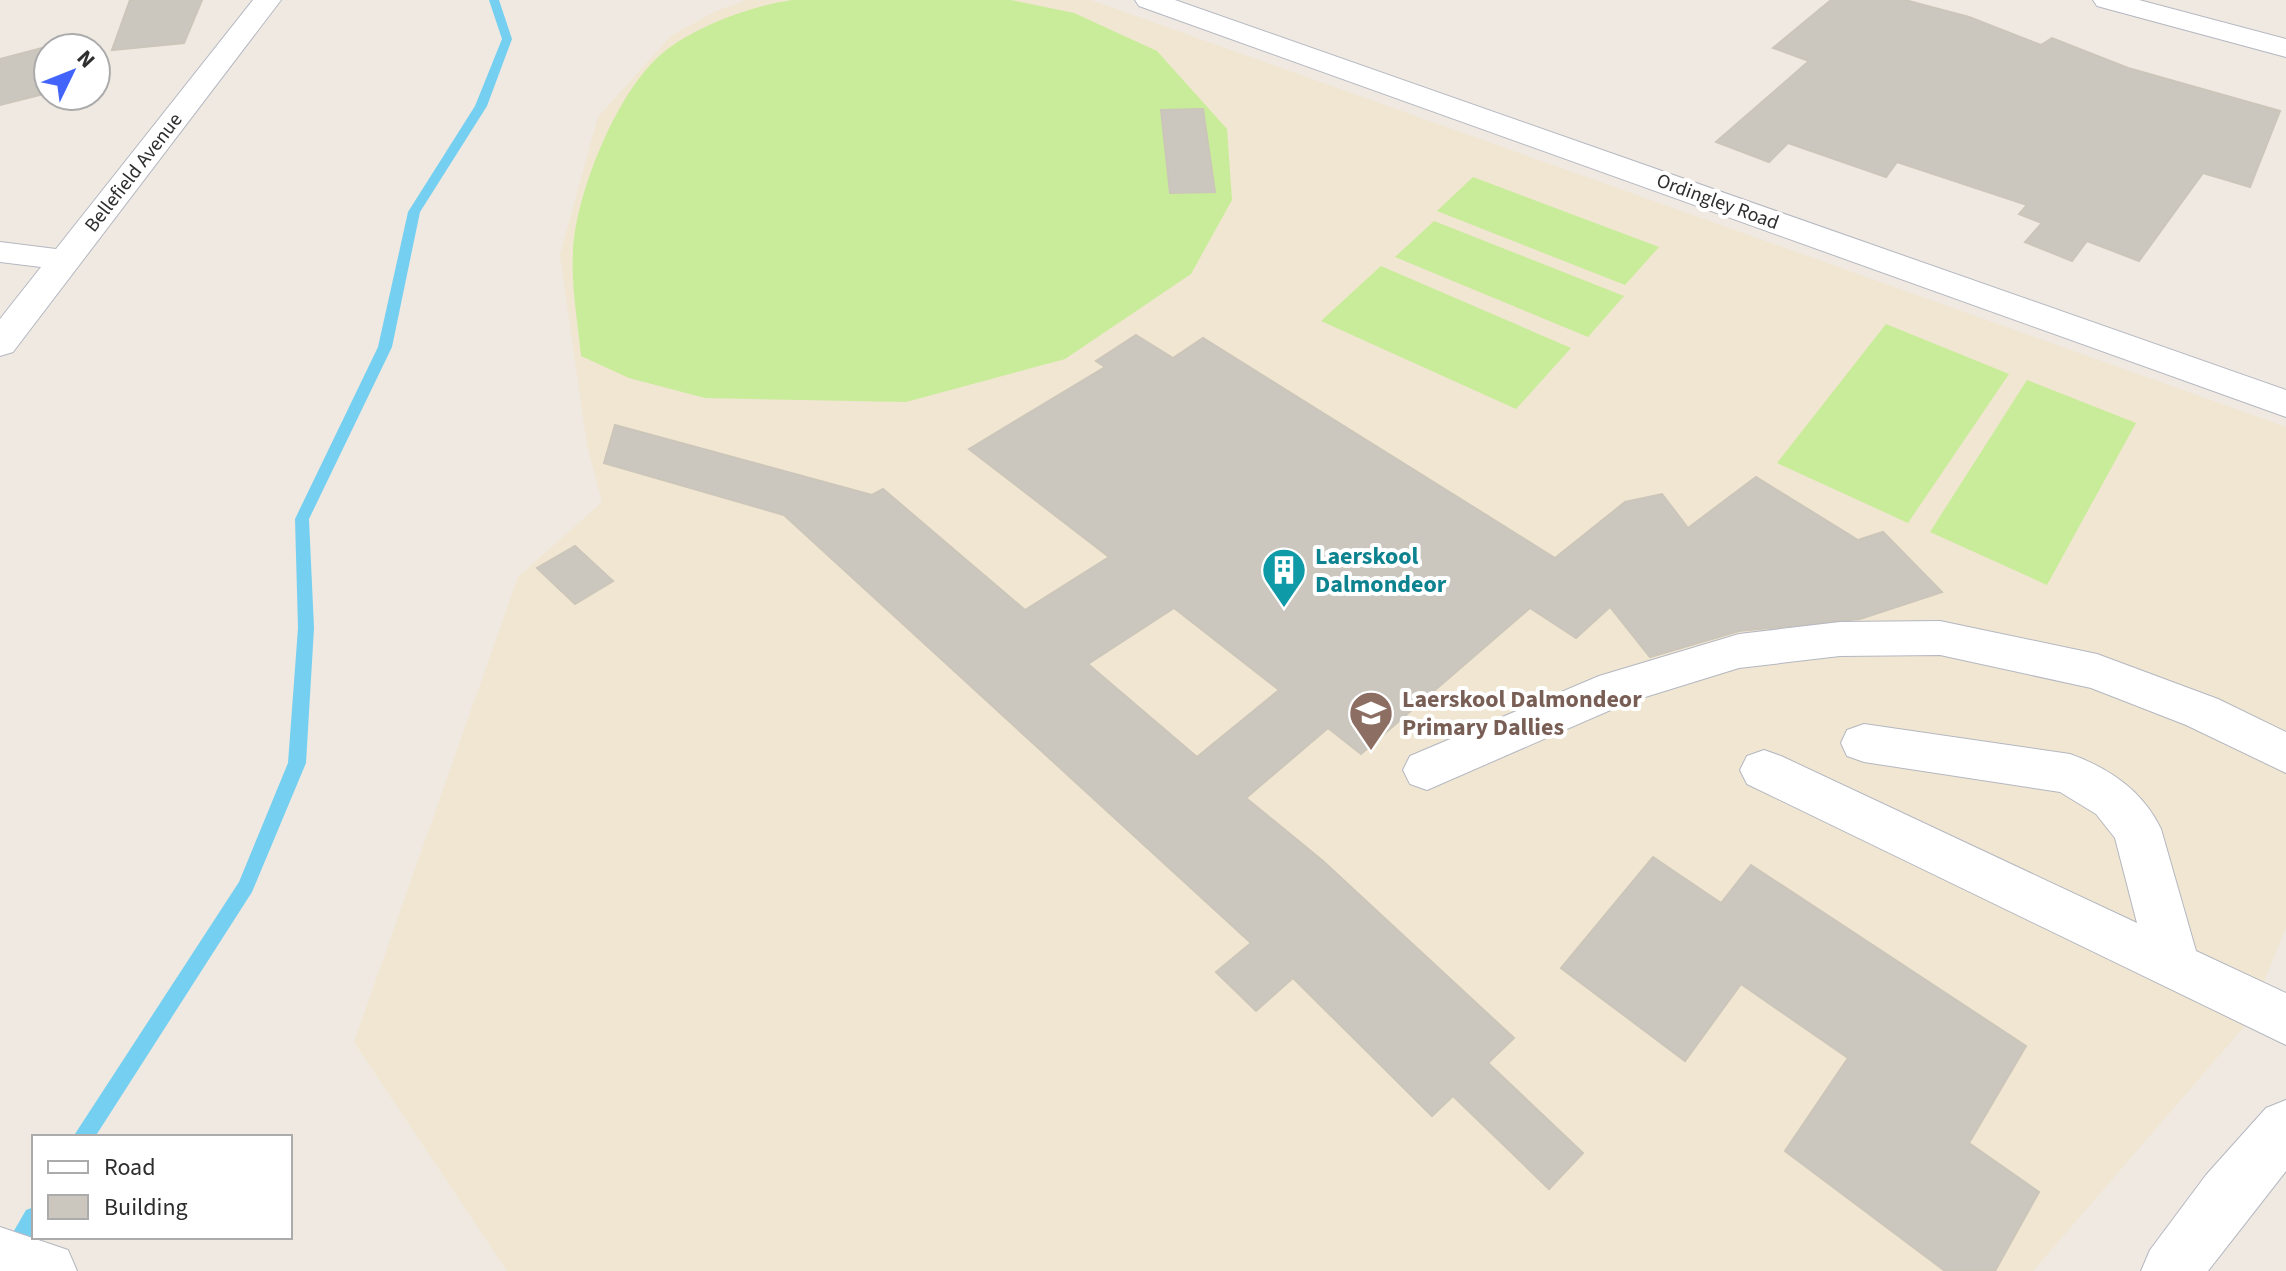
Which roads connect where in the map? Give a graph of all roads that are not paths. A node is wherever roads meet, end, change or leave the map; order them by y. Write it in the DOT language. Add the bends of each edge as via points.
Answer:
graph roads {
  1 [pos="267,0"];
  2 [pos="1149,0"];
  3 [pos="2107,0"];
  4 [pos="2286,48"];
  5 [pos="0,252"];
  6 [pos="65,260"];
  7 [pos="0,344"];
  8 [pos="2286,404"];
  9 [pos="1864,743"];
  10 [pos="2286,754"];
  11 [pos="1427,770"];
  12 [pos="1764,770"];
  13 [pos="2174,966"];
  14 [pos="2286,1020"];
  15 [pos="2286,1128"];
  16 [pos="0,1257"];
  17 [pos="47,1271"];
  18 [pos="2171,1271"];
  1 -- 6 [label="street, Bellefield Avenue"];
  2 -- 8 [label="street, Ordingley Road"];
  3 -- 4 [label="street"];
  5 -- 6 [label="street"];
  6 -- 7 [label="street, Bellefield Avenue"];
  9 -- 13 [label="street" via="2070,774 2113,800 2137,829"];
  10 -- 11 [label="street" via="2202,712 2097,672 1940,638 1840,639 1739,651 1615,689"];
  12 -- 13 [label="street"];
  13 -- 14 [label="street"];
  15 -- 18 [label="street"];
  16 -- 17 [label="street"];
}
